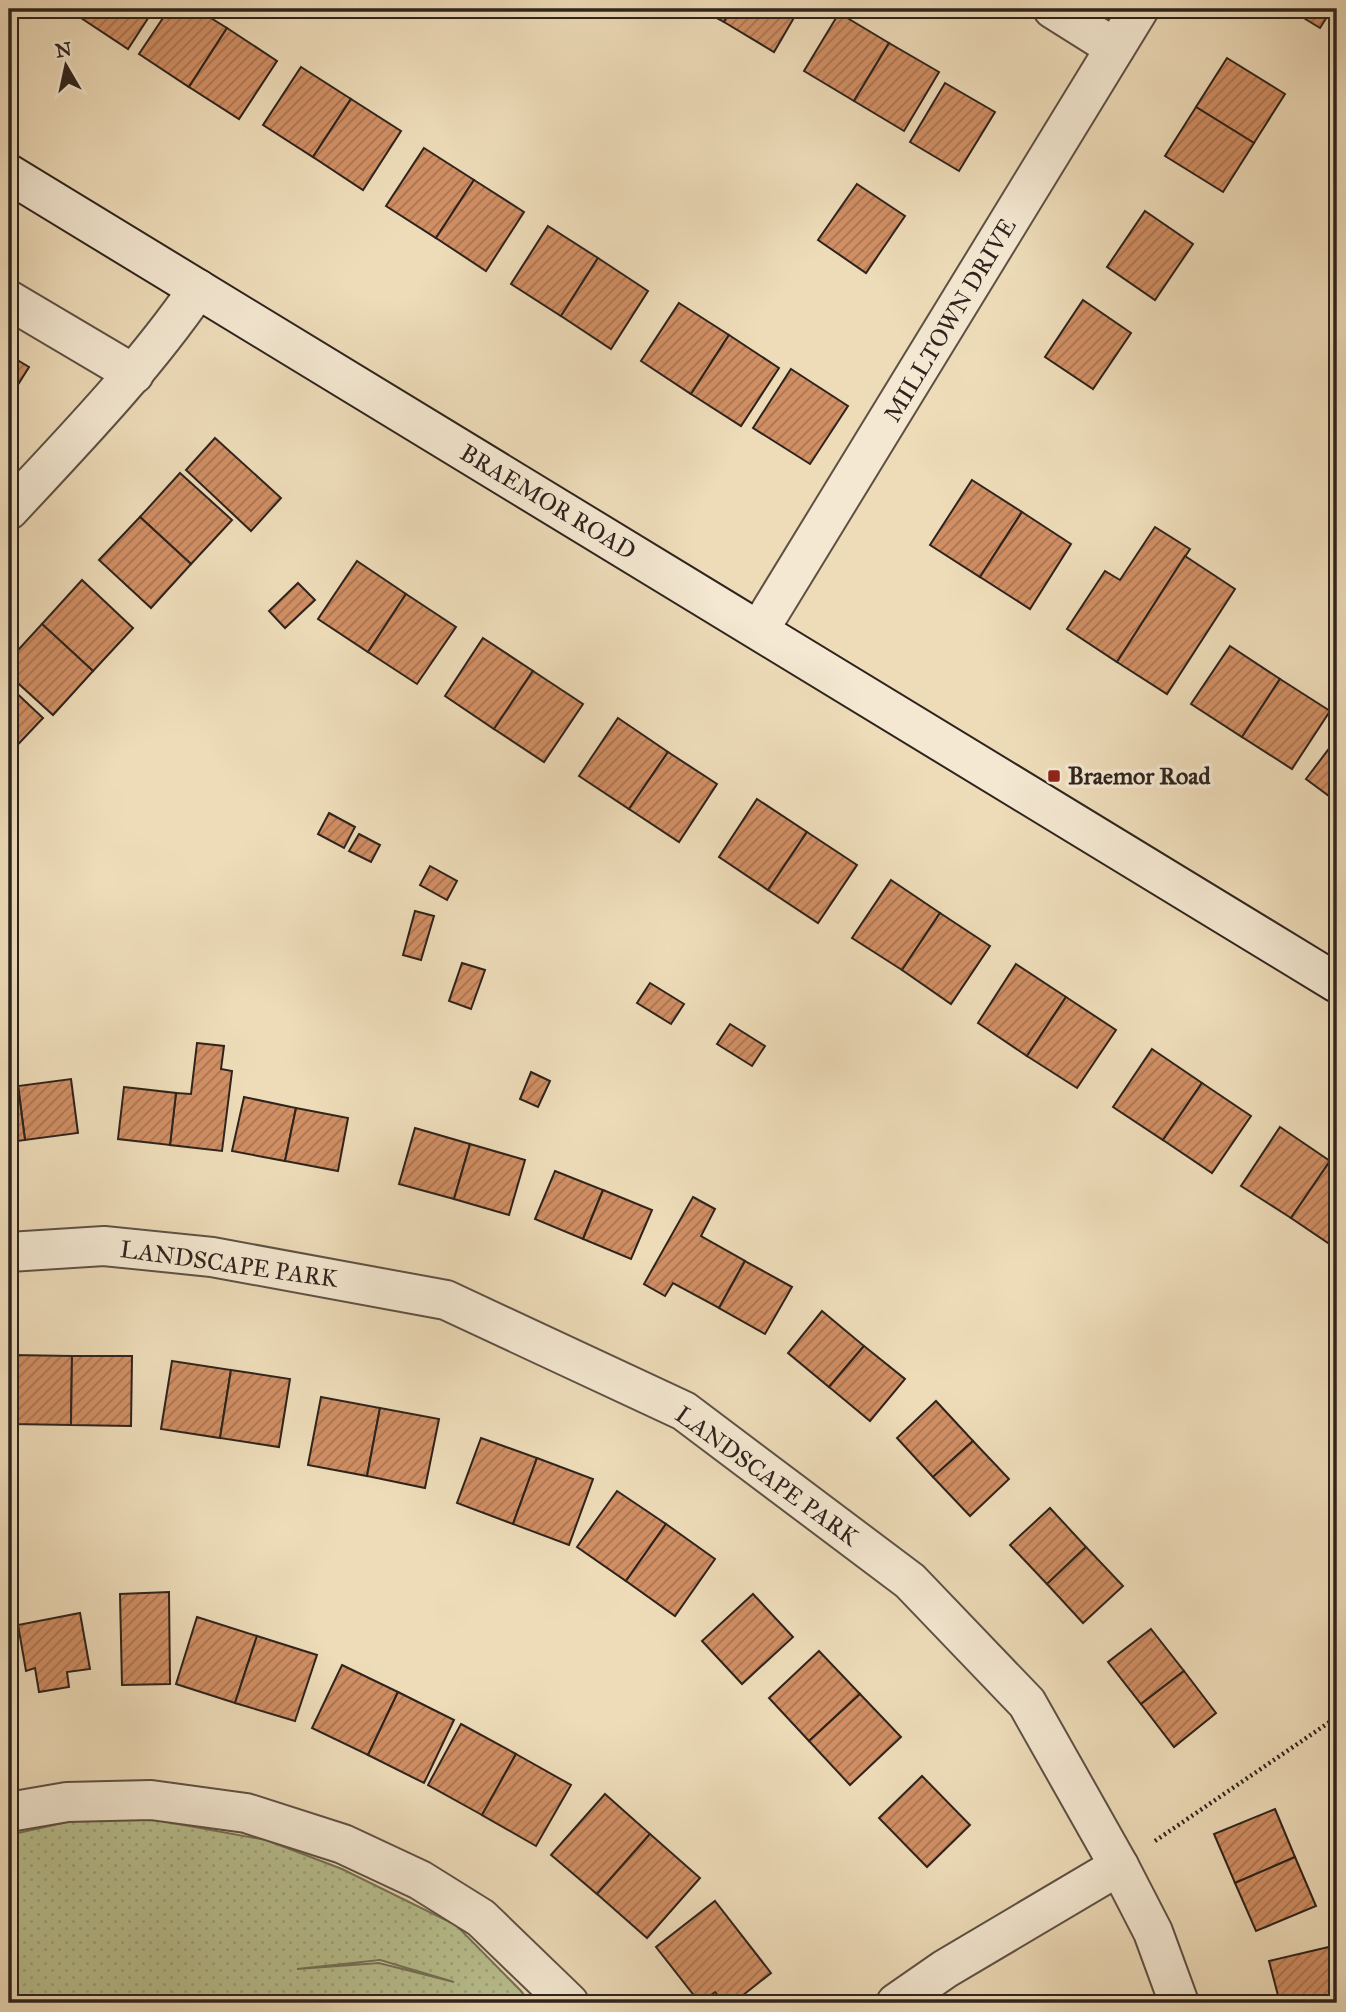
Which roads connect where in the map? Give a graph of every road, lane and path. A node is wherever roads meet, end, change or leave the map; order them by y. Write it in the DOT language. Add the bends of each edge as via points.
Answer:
graph roads {
  1 [pos="1053,9"];
  2 [pos="1139,9"];
  3 [pos="1115,48"];
  4 [pos="9,174"];
  5 [pos="198,289"];
  6 [pos="9,300"];
  7 [pos="134,374"];
  8 [pos="9,510"];
  9 [pos="759,630"];
  10 [pos="1337,983"];
  11 [pos="9,1252"];
  12 [pos="1337,1717"];
  13 [pos="9,1812"];
  14 [pos="1132,1857"];
  15 [pos="569,2003"];
  16 [pos="896,2003"];
  17 [pos="1179,2003"];
  1 -- 3 [label="street"];
  2 -- 3 [label="street, MILLTOWN DRIVE"];
  3 -- 9 [label="street, MILLTOWN DRIVE"];
  4 -- 5 [label="street, BRAEMOR ROAD"];
  5 -- 7 [label="street"];
  5 -- 9 [label="street, BRAEMOR ROAD"];
  6 -- 7 [label="street"];
  7 -- 8 [label="street"];
  9 -- 10 [label="street, BRAEMOR ROAD"];
  11 -- 14 [label="street, LANDSCAPE PARK" via="103,1246 212,1256 446,1300 684,1412 910,1581 1027,1703"];
  12 -- 14 [label="path"];
  13 -- 15 [label="street" via="66,1802 151,1800 246,1813 343,1844 420,1880 481,1918"];
  14 -- 16 [label="street" via="944,1969"];
  14 -- 17 [label="street, LANDSCAPE PARK"];
}
